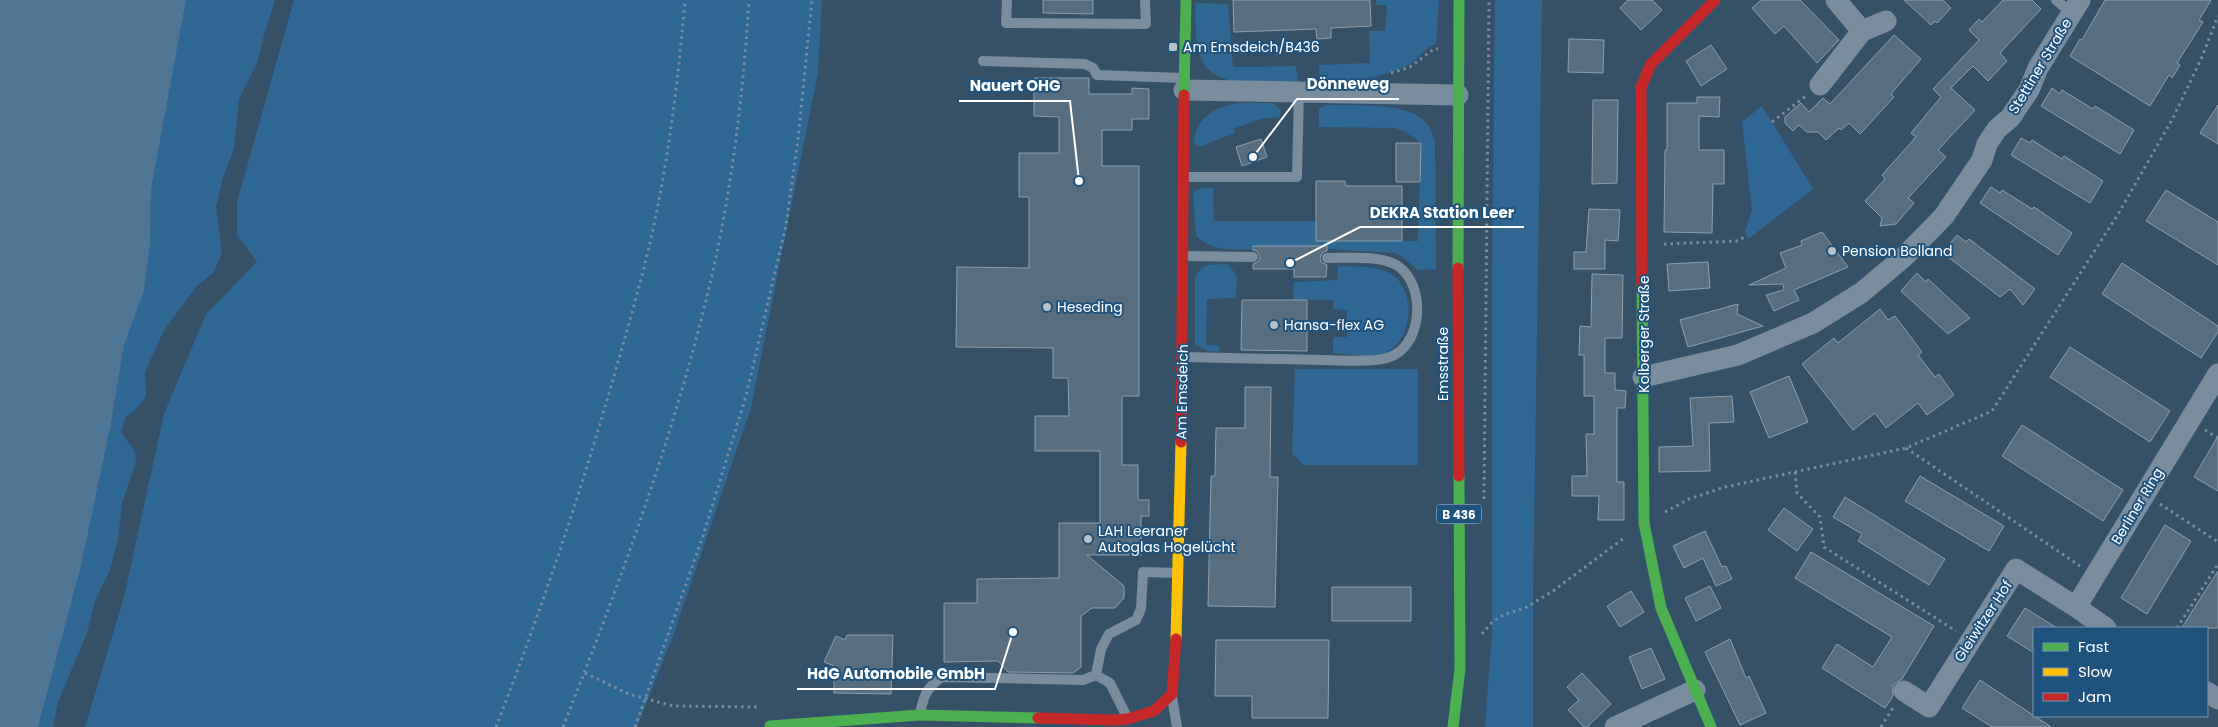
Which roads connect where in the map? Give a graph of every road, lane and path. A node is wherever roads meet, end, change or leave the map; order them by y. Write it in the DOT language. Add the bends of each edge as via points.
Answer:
graph roads {
  1 [pos="685,0"];
  2 [pos="749,0"];
  3 [pos="812,0"];
  4 [pos="1007,0"];
  5 [pos="1145,0"];
  6 [pos="1186,0"];
  7 [pos="1459,0"];
  8 [pos="1489,0"];
  9 [pos="1716,0"];
  10 [pos="1836,0"];
  11 [pos="2069,4"];
  12 [pos="2218,16"];
  13 [pos="1886,21"];
  14 [pos="1862,31"];
  15 [pos="1458,49"];
  16 [pos="1488,50"];
  17 [pos="983,62"];
  18 [pos="1386,75"];
  19 [pos="1184,84"];
  20 [pos="1820,86"];
  21 [pos="1299,91"];
  22 [pos="1458,96"];
  23 [pos="1772,122"];
  24 [pos="1183,178"];
  25 [pos="1746,236"];
  26 [pos="1644,245"];
  27 [pos="1183,256"];
  28 [pos="1253,257"];
  29 [pos="1327,258"];
  30 [pos="1183,357"];
  31 [pos="2218,374"];
  32 [pos="1644,377"];
  33 [pos="1906,448"];
  34 [pos="1795,472"];
  35 [pos="2145,494"];
  36 [pos="1484,500"];
  37 [pos="1644,523"];
  38 [pos="2218,542"];
  39 [pos="2218,564"];
  40 [pos="1179,573"];
  41 [pos="2095,576"];
  42 [pos="2076,607"];
  43 [pos="1481,626"];
  44 [pos="2105,627"];
  45 [pos="2179,627"];
  46 [pos="1970,640"];
  47 [pos="584,673"];
  48 [pos="1096,675"];
  49 [pos="1694,690"];
  50 [pos="1904,691"];
  51 [pos="629,694"];
  52 [pos="1172,694"];
  53 [pos="920,715"];
  54 [pos="1127,719"];
  55 [pos="770,726"];
  56 [pos="496,727"];
  57 [pos="563,727"];
  58 [pos="635,727"];
  59 [pos="1177,727"];
  60 [pos="1453,727"];
  61 [pos="1615,727"];
  62 [pos="1710,727"];
  1 -- 56 [label="path" via="670,132 640,284 578,498"];
  2 -- 47 [label="path" via="736,137 708,291 644,510"];
  3 -- 58 [label="path" via="786,225 749,386 702,539"];
  4 -- 5 [label="lane" via="1006,23 1146,24"];
  6 -- 19 [label="street, Am Emsdeich"];
  7 -- 15 [label="street, Emsstraße / B 436"];
  8 -- 16 [label="path"];
  9 -- 26 [label="street, Kolberger Straße" via="1651,64 1641,87"];
  10 -- 14 [label="street"];
  11 -- 32 [label="street, Stettiner Straße" via="2029,90 2010,118 1997,129 1982,160 1944,216 1904,257 1861,293 1813,323 1738,355"];
  12 -- 33 [label="path" via="2173,118 2117,216 1992,411"];
  13 -- 14 [label="street"];
  14 -- 20 [label="street"];
  15 -- 16 [label="path"];
  15 -- 18 [label="path" via="1434,49 1410,67"];
  15 -- 22 [label="street, Emsstraße / B 436"];
  16 -- 36 [label="path"];
  17 -- 19 [label="lane" via="1086,64 1098,74"];
  19 -- 21 [label="street"];
  19 -- 24 [label="street, Am Emsdeich"];
  20 -- 23 [label="path"];
  21 -- 22 [label="street"];
  21 -- 24 [label="lane" via="1298,178"];
  22 -- 60 [label="street, Emsstraße / B 436" via="1460,669"];
  24 -- 27 [label="street, Am Emsdeich"];
  25 -- 26 [label="path" via="1738,241"];
  26 -- 32 [label="street, Kolberger Straße"];
  27 -- 28 [label="lane"];
  27 -- 30 [label="street, Am Emsdeich"];
  29 -- 30 [label="lane" via="1382,260 1398,266 1410,279 1417,305 1414,330 1404,348 1387,358 1359,360"];
  30 -- 40 [label="street, Am Emsdeich"];
  31 -- 35 [label="street, Berliner Ring"];
  32 -- 37 [label="street, Kolberger Straße"];
  33 -- 34 [label="path"];
  33 -- 41 [label="path"];
  34 -- 37 [label="path" via="1716,490"];
  34 -- 46 [label="path" via="1797,493 1820,517 1824,547"];
  35 -- 38 [label="path"];
  35 -- 41 [label="street, Berliner Ring"];
  37 -- 43 [label="path" via="1552,591 1525,608 1492,622 1481,636"];
  37 -- 49 [label="street, Kolberger Straße" via="1661,608"];
  39 -- 45 [label="path"];
  40 -- 48 [label="lane" via="1142,572 1140,609 1136,620 1109,634 1101,649"];
  40 -- 52 [label="street, Am Emsdeich" via="1178,636"];
  41 -- 42 [label="street, Berliner Ring"];
  42 -- 44 [label="street"];
  42 -- 46 [label="street, Gleiwitzer Hof" via="2016,569"];
  46 -- 50 [label="street, Gleiwitzer Hof" via="1929,707"];
  47 -- 51 [label="path"];
  47 -- 57 [label="path"];
  48 -- 53 [label="lane" via="1084,680 942,677 931,684 922,698"];
  48 -- 54 [label="lane" via="1110,683"];
  49 -- 61 [label="street"];
  49 -- 62 [label="street, Kolberger Straße"];
  52 -- 54 [label="street" via="1154,711"];
  52 -- 59 [label="lane, Am Emsdeich"];
  53 -- 54 [label="street"];
  53 -- 55 [label="street"];
}
